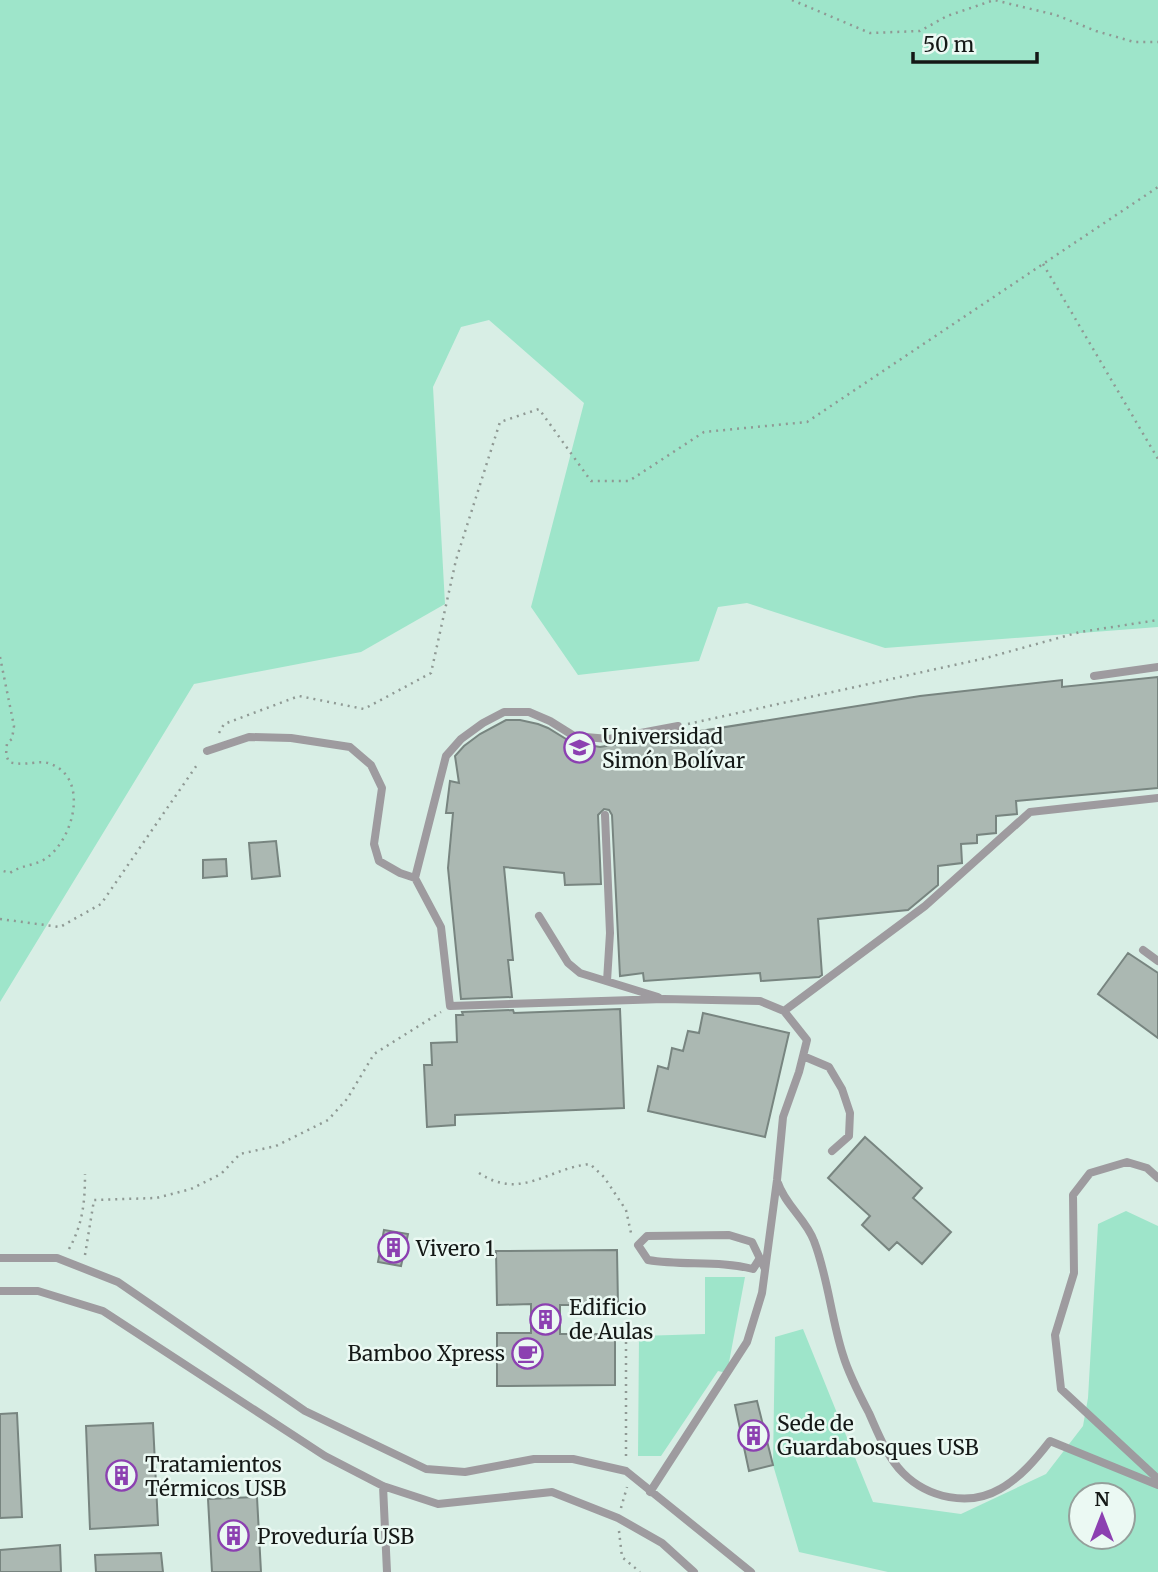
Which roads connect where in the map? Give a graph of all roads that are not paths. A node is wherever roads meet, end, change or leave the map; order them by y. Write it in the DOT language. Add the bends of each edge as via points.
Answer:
graph roads {
  1 [pos="1158,667"];
  2 [pos="1094,676"];
  3 [pos="678,726"];
  4 [pos="207,751"];
  5 [pos="1158,798"];
  6 [pos="605,815"];
  7 [pos="415,878"];
  8 [pos="539,916"];
  9 [pos="1143,950"];
  10 [pos="1158,961"];
  11 [pos="607,981"];
  12 [pos="664,999"];
  13 [pos="784,1011"];
  14 [pos="803,1056"];
  15 [pos="831,1152"];
  16 [pos="1158,1178"];
  17 [pos="777,1180"];
  18 [pos="0,1258"];
  19 [pos="760,1258"];
  20 [pos="765,1269"];
  21 [pos="0,1291"];
  22 [pos="1158,1479"];
  23 [pos="1158,1485"];
  24 [pos="383,1486"];
  25 [pos="650,1492"];
  26 [pos="387,1572"];
  27 [pos="694,1572"];
  28 [pos="751,1572"];
  1 -- 2 [label="lane"];
  3 -- 7 [label="lane" via="609,739 574,736 529,712 504,712 483,723 446,756"];
  4 -- 7 [label="lane" via="249,737 349,747 371,765 382,788 374,844 379,861"];
  5 -- 13 [label="lane" via="1030,811 925,906"];
  6 -- 11 [label="lane" via="610,933"];
  7 -- 12 [label="lane" via="441,927 450,1006"];
  8 -- 11 [label="lane" via="568,963 580,973"];
  9 -- 10 [label="lane"];
  11 -- 12 [label="lane"];
  12 -- 13 [label="lane" via="760,1000"];
  13 -- 14 [label="lane" via="807,1040"];
  14 -- 15 [label="lane" via="829,1067 850,1113 849,1136"];
  14 -- 17 [label="lane" via="783,1117"];
  16 -- 22 [label="lane" via="1147,1168 1116,1165 1090,1173 1073,1195 1074,1273 1055,1335 1061,1389"];
  17 -- 20 [label="lane"];
  17 -- 23 [label="lane" via="782,1196 813,1239 849,1373 888,1453 920,1488 973,1499 1000,1489 1031,1465 1049,1441"];
  18 -- 25 [label="lane" via="57,1258 118,1282 305,1411 426,1469 465,1472 534,1459 573,1459 626,1471"];
  19 -- 19 [label="lane" via="752,1242 729,1235 647,1236 638,1245 648,1260 666,1263 753,1269"];
  19 -- 20 [label="lane"];
  20 -- 25 [label="lane" via="747,1342"];
  21 -- 24 [label="lane" via="38,1291 103,1311 325,1456"];
  24 -- 26 [label="lane"];
  24 -- 27 [label="lane" via="438,1504 552,1492 618,1518 662,1543"];
  25 -- 28 [label="lane"];
}
